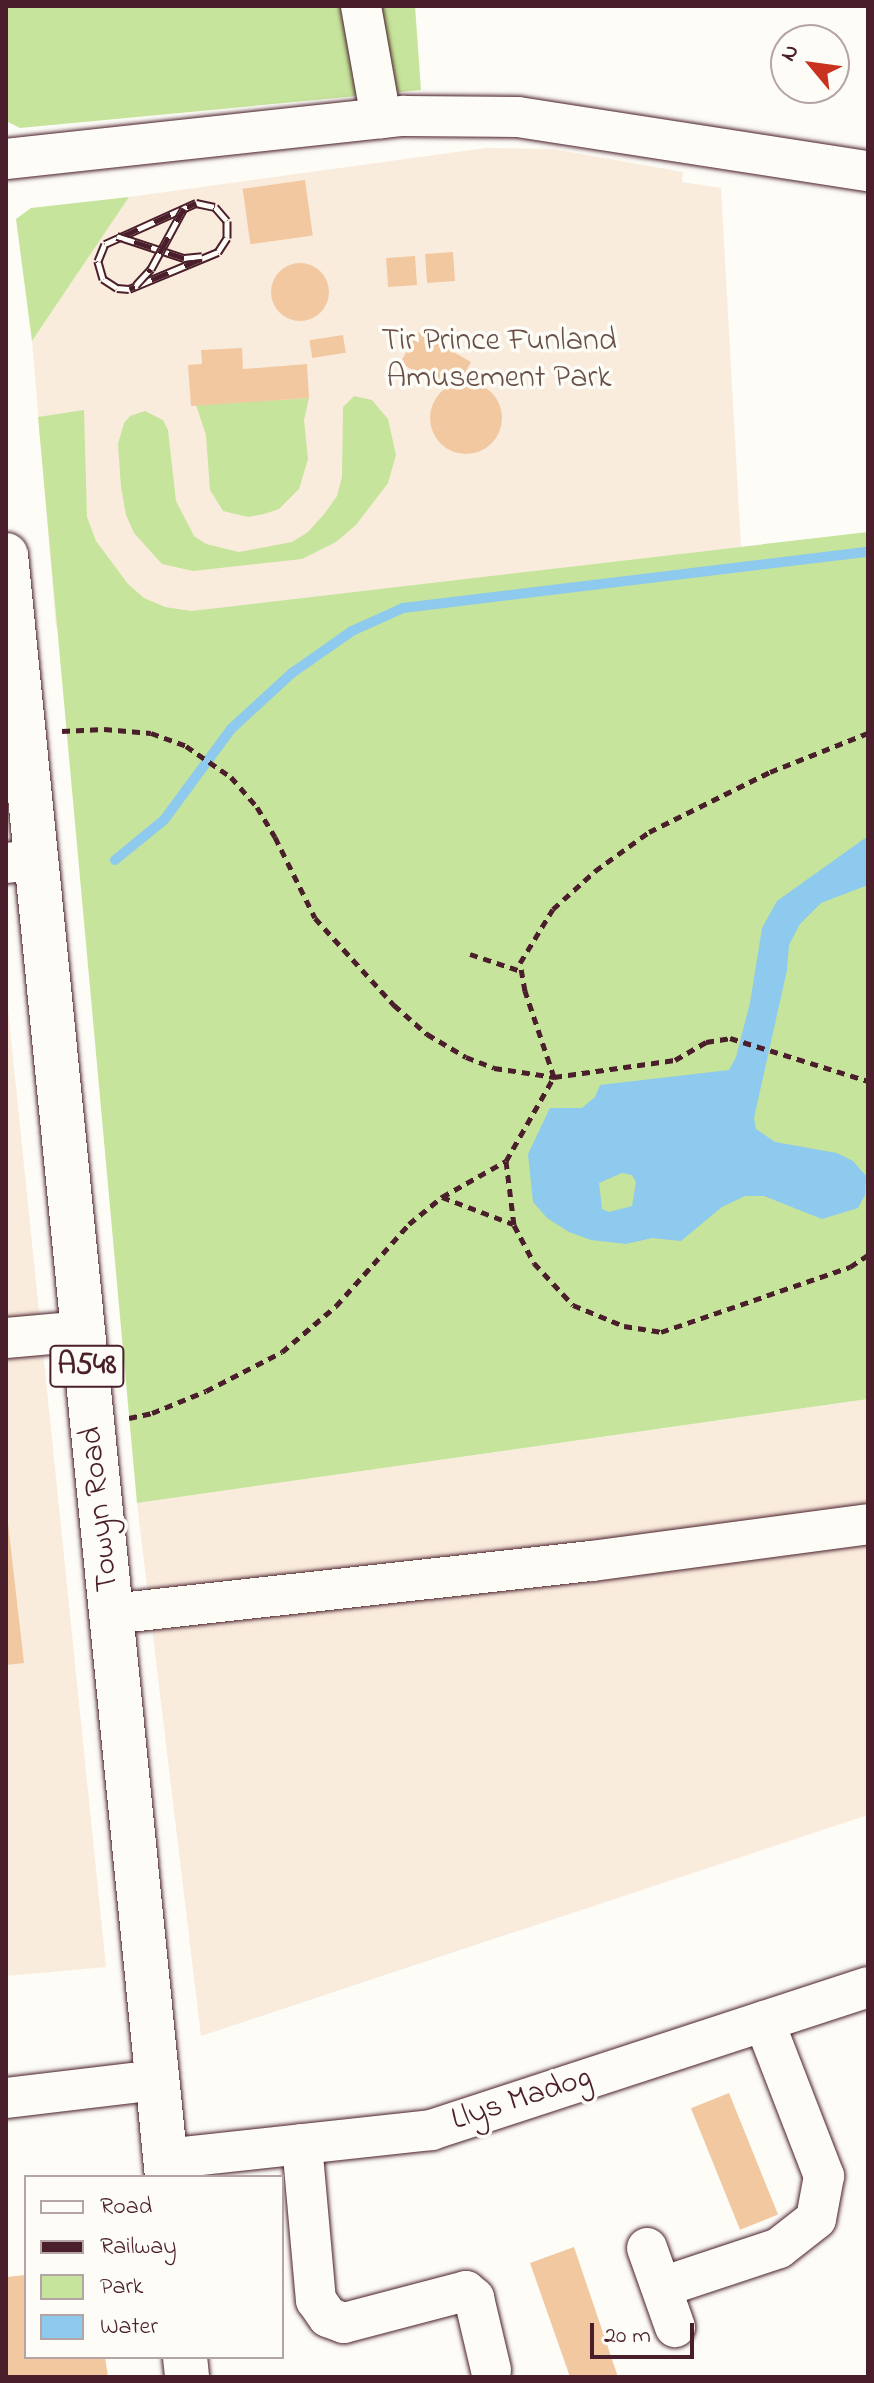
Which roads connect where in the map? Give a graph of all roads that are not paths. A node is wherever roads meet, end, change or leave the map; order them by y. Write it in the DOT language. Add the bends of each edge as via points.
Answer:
graph roads {
  1 [pos="361,6"];
  2 [pos="381,118"];
  3 [pos="6,159"];
  4 [pos="868,171"];
  5 [pos="6,555"];
  6 [pos="22,861"];
  7 [pos="84,1331"];
  8 [pos="6,1338"];
  9 [pos="868,1524"];
  10 [pos="111,1614"];
  11 [pos="868,1987"];
  12 [pos="764,2021"];
  13 [pos="157,2080"];
  14 [pos="6,2098"];
  15 [pos="302,2144"];
  16 [pos="166,2168"];
  17 [pos="647,2248"];
  18 [pos="662,2287"];
  19 [pos="675,2327"];
  20 [pos="491,2370"];
  1 -- 2 [label="street"];
  2 -- 3 [label="street"];
  2 -- 4 [label="street" via="518,117"];
  5 -- 6 [label="main road, Towyn Road / A548" via="24,733"];
  6 -- 7 [label="main road, Towyn Road / A548"];
  7 -- 8 [label="street"];
  7 -- 10 [label="main road, Towyn Road / A548"];
  9 -- 10 [label="street" via="592,1561"];
  10 -- 13 [label="main road, Towyn Road / A548"];
  11 -- 12 [label="street, Llys Madog"];
  12 -- 15 [label="street, Llys Madog" via="431,2130"];
  12 -- 18 [label="street" via="824,2176 816,2219 779,2248"];
  13 -- 14 [label="street"];
  13 -- 16 [label="main road, Towyn Road / A548"];
  15 -- 16 [label="street, Llys Madog"];
  15 -- 20 [label="street" via="316,2300 328,2317 344,2323 466,2291 474,2298"];
  17 -- 18 [label="street"];
  18 -- 19 [label="street"];
}
